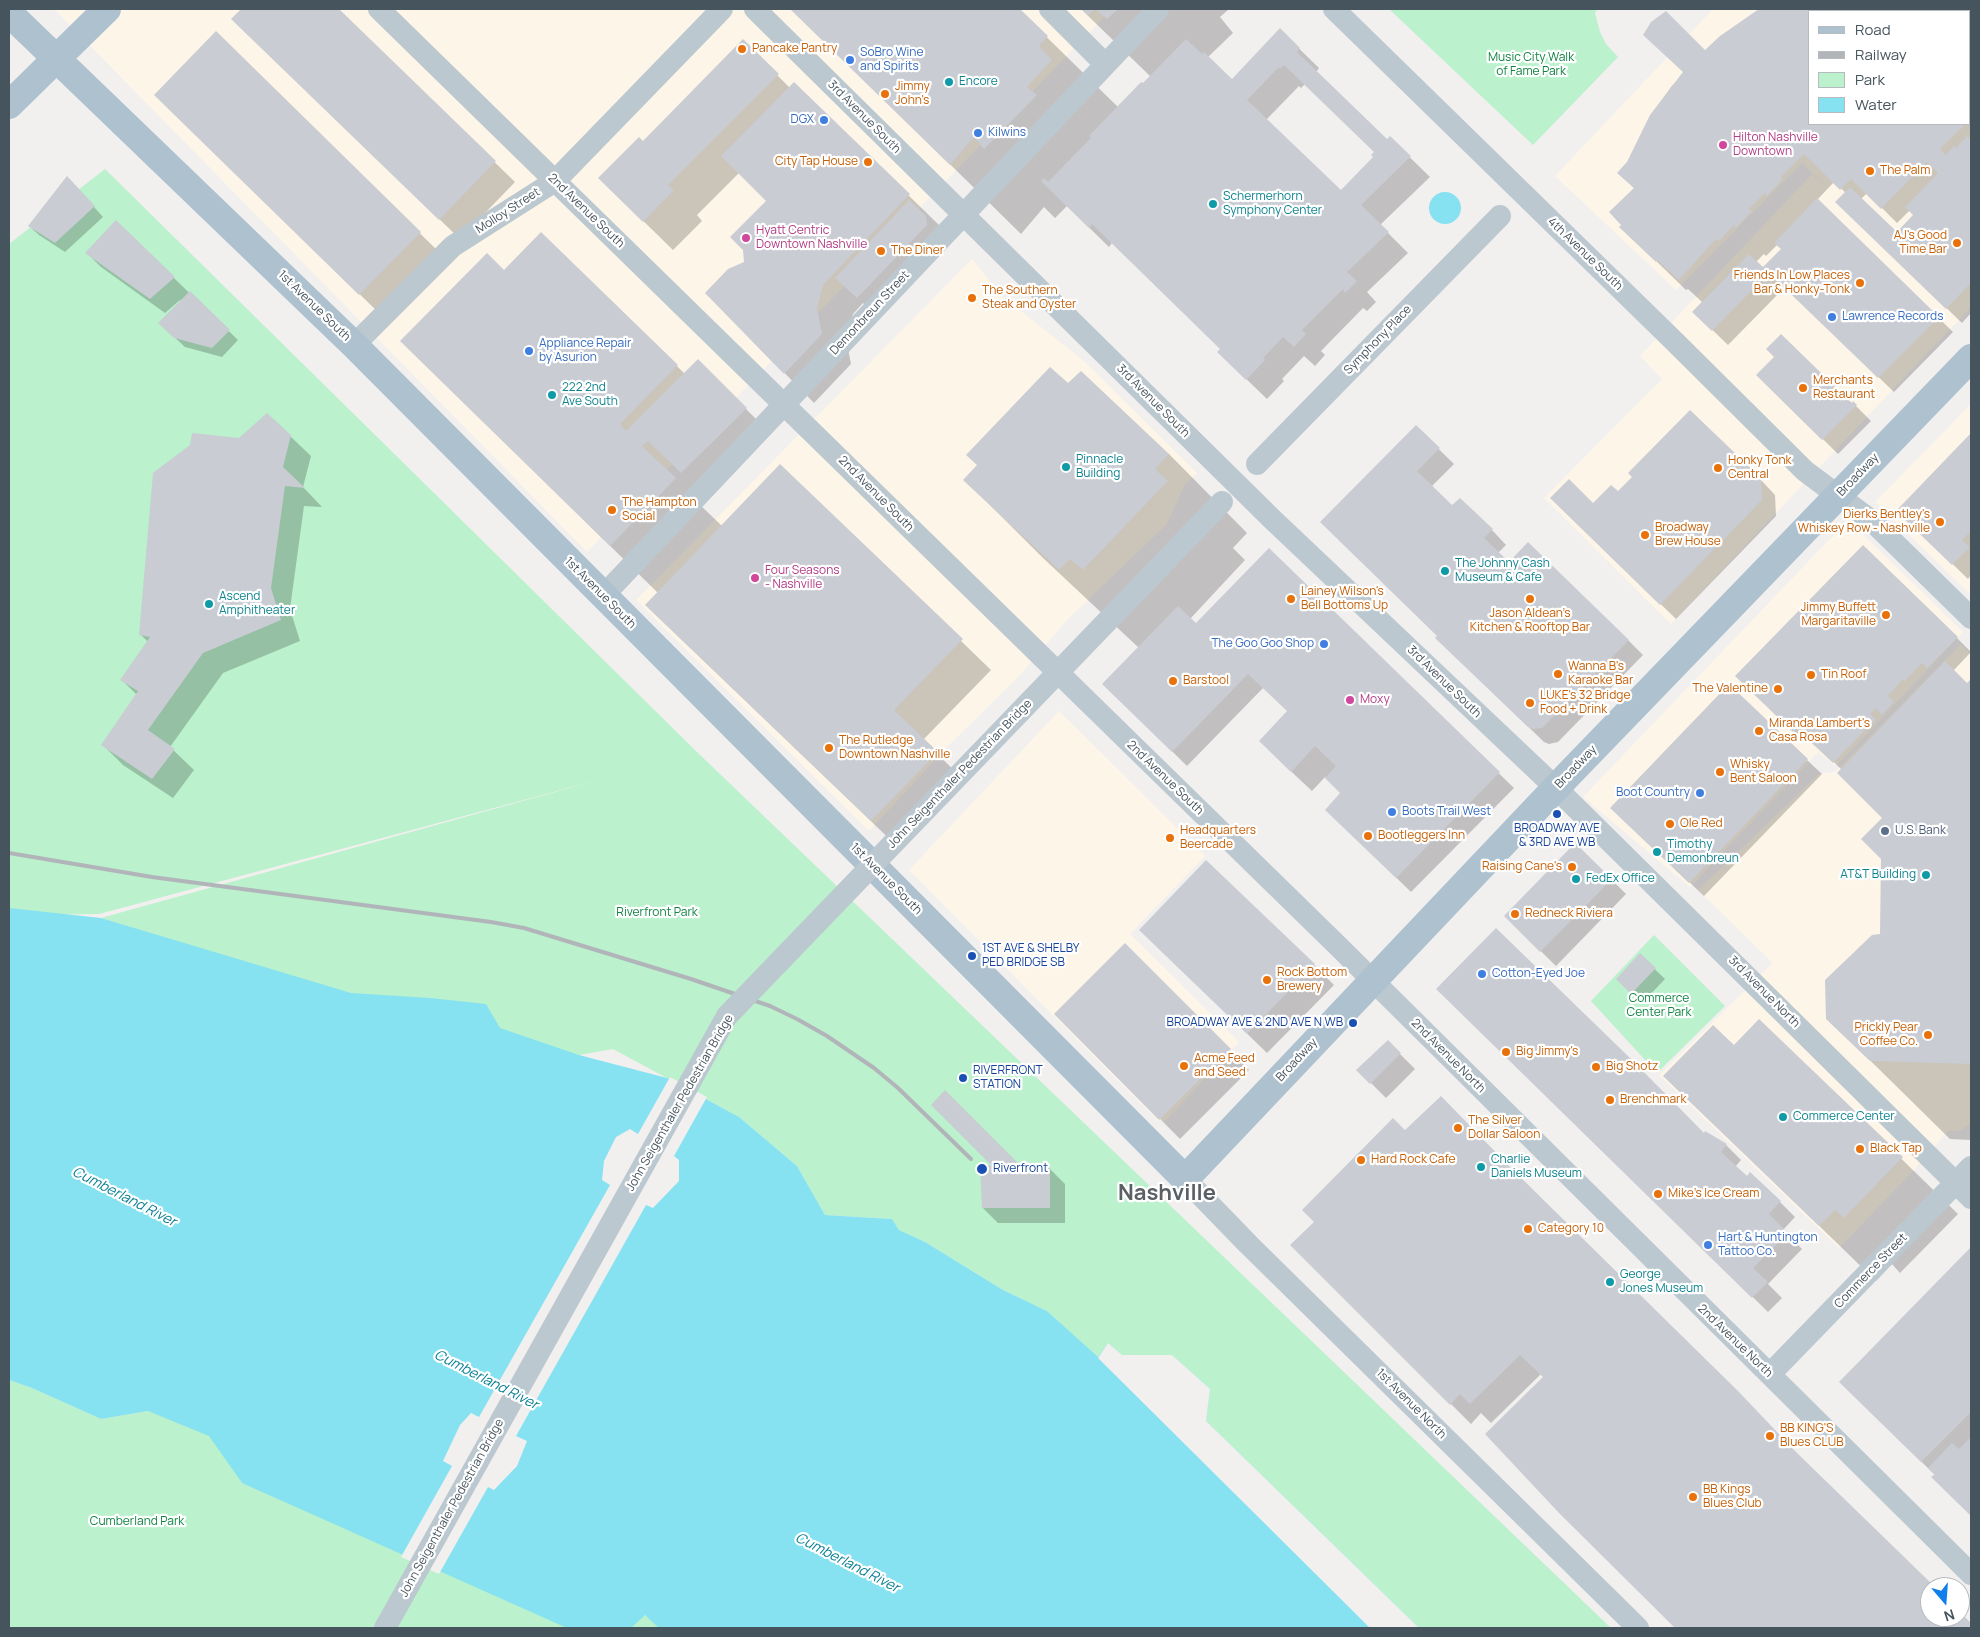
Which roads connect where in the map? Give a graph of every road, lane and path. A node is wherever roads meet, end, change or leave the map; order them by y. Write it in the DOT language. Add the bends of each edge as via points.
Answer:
graph roads {
  1 [pos="107,9"];
  2 [pos="379,9"];
  3 [pos="722,9"];
  4 [pos="755,9"];
  5 [pos="1050,9"];
  6 [pos="1158,9"];
  7 [pos="1334,9"];
  8 [pos="18,20"];
  9 [pos="55,58"];
  10 [pos="1105,64"];
  11 [pos="9,105"];
  12 [pos="555,181"];
  13 [pos="964,214"];
  14 [pos="1500,216"];
  15 [pos="354,345"];
  16 [pos="1971,358"];
  17 [pos="784,404"];
  18 [pos="1257,464"];
  19 [pos="1838,496"];
  20 [pos="1222,502"];
  21 [pos="603,596"];
  22 [pos="1971,618"];
  23 [pos="1556,788"];
  24 [pos="1372,980"];
  25 [pos="1971,1167"];
  26 [pos="1185,1179"];
  27 [pos="1964,1190"];
  28 [pos="1770,1374"];
  29 [pos="1971,1574"];
  30 [pos="385,1628"];
  31 [pos="1638,1628"];
  1 -- 9 [label="main road"];
  2 -- 12 [label="street, 2nd Avenue South"];
  3 -- 12 [label="street, Molloy Street"];
  4 -- 13 [label="street, 3rd Avenue South"];
  5 -- 10 [label="street"];
  6 -- 10 [label="street, Demonbreun Street"];
  7 -- 19 [label="street, 4th Avenue South" via="1805,471"];
  8 -- 9 [label="main road, 1st Avenue South"];
  9 -- 11 [label="main road"];
  9 -- 15 [label="main road, 1st Avenue South"];
  10 -- 13 [label="street, Demonbreun Street"];
  12 -- 15 [label="street, Molloy Street" via="453,246"];
  12 -- 17 [label="street, 2nd Avenue South"];
  13 -- 17 [label="street, Demonbreun Street"];
  13 -- 23 [label="street, 3rd Avenue South" via="1272,519"];
  14 -- 18 [label="street, Symphony Place"];
  15 -- 21 [label="main road, 1st Avenue South"];
  16 -- 19 [label="main road, Broadway"];
  17 -- 21 [label="street, Demonbreun Street"];
  17 -- 24 [label="street, 2nd Avenue South"];
  19 -- 22 [label="street, 4th Avenue South" via="1872,521"];
  19 -- 23 [label="main road, Broadway"];
  20 -- 30 [label="street, John Seigenthaler Pedestrian Bridge, bridge" via="727,1016"];
  21 -- 26 [label="main road, 1st Avenue South"];
  23 -- 24 [label="main road, Broadway"];
  23 -- 27 [label="street, 3rd Avenue North"];
  24 -- 26 [label="main road, Broadway"];
  24 -- 28 [label="street, 2nd Avenue North"];
  25 -- 27 [label="street, Commerce Street"];
  26 -- 31 [label="street, 1st Avenue North"];
  27 -- 28 [label="street, Commerce Street"];
  28 -- 29 [label="street, 2nd Avenue North"];
}
